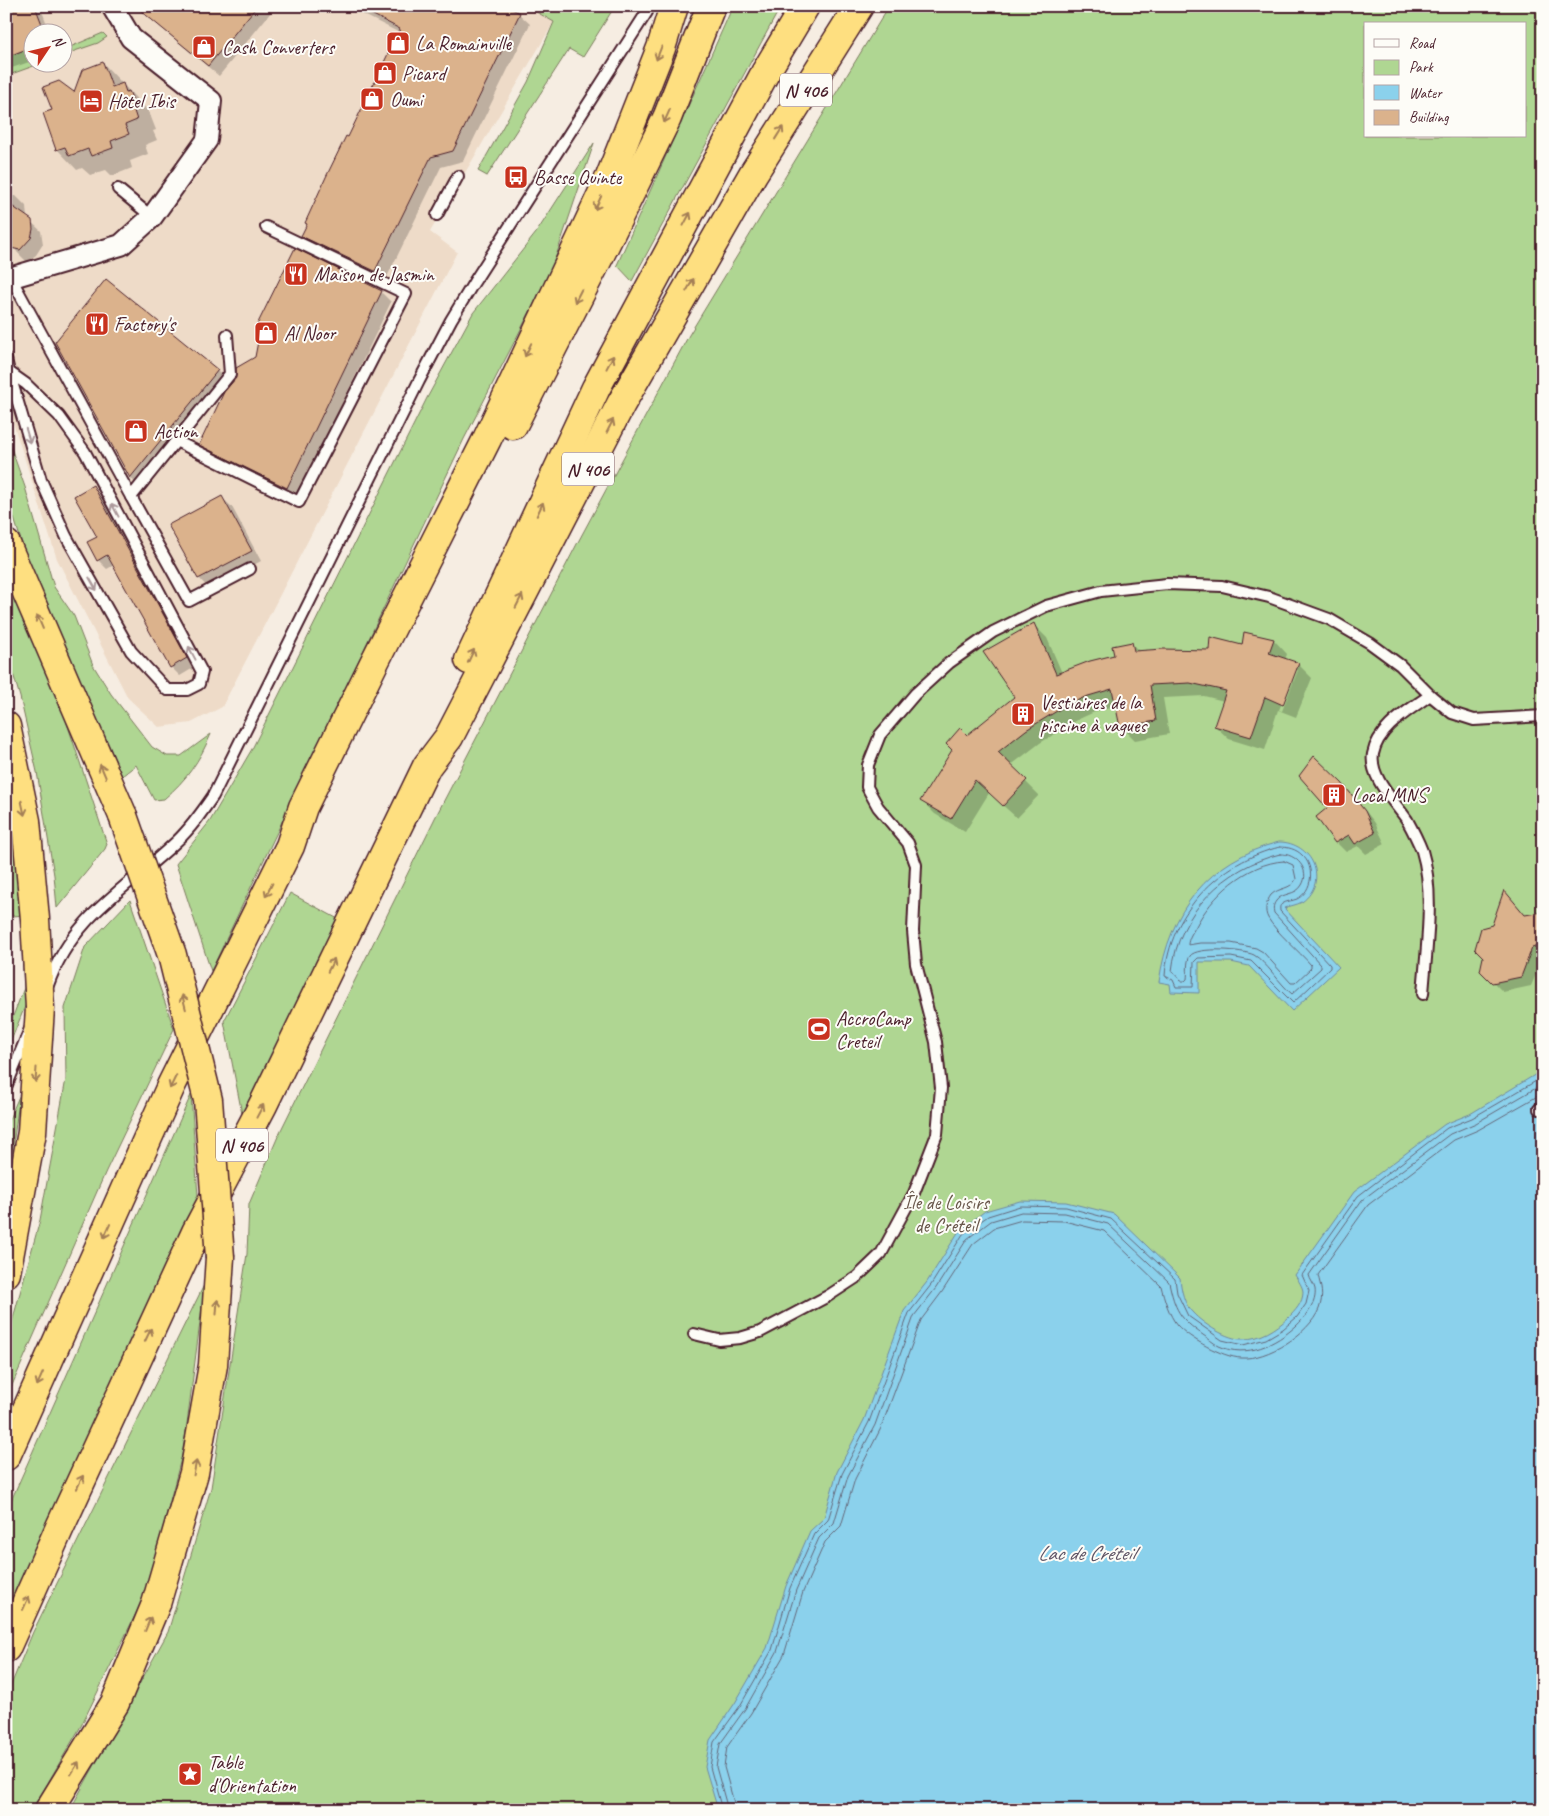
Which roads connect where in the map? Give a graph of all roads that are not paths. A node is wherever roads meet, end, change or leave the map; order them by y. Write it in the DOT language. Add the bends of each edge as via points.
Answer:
graph roads {
  1 [pos="112,6"];
  2 [pos="674,6"];
  3 [pos="711,6"];
  4 [pos="805,6"];
  5 [pos="859,6"];
  6 [pos="647,12"];
  7 [pos="458,176"];
  8 [pos="118,189"];
  9 [pos="437,215"];
  10 [pos="152,217"];
  11 [pos="266,227"];
  12 [pos="9,278"];
  13 [pos="228,335"];
  14 [pos="6,359"];
  15 [pos="9,372"];
  16 [pos="176,441"];
  17 [pos="131,498"];
  18 [pos="6,544"];
  19 [pos="250,569"];
  20 [pos="1430,695"];
  21 [pos="1543,716"];
  22 [pos="6,726"];
  23 [pos="427,766"];
  24 [pos="290,846"];
  25 [pos="1423,994"];
  26 [pos="40,1008"];
  27 [pos="6,1087"];
  28 [pos="6,1273"];
  29 [pos="694,1334"];
  30 [pos="6,1456"];
  31 [pos="6,1648"];
  32 [pos="49,1810"];
  1 -- 10 [label="street" via="131,38 211,102 207,140"];
  2 -- 24 [label="highway, one-way" via="661,48 610,177 487,439 304,807"];
  3 -- 24 [label="highway, one-way" via="667,118 605,244 314,814"];
  23 -- 4 [label="highway, one-way" via="436,729 596,388 765,73"];
  23 -- 5 [label="highway, N 406, one-way" via="449,737 622,404 753,174"];
  6 -- 26 [label="lane" via="451,320 213,796 178,840 88,919 67,947"];
  7 -- 9 [label="lane"];
  8 -- 10 [label="lane"];
  10 -- 12 [label="street" via="121,245"];
  11 -- 16 [label="lane" via="406,294 299,502"];
  12 -- 17 [label="lane"];
  13 -- 16 [label="lane" via="230,374"];
  14 -- 15 [label="lane"];
  15 -- 15 [label="lane, one-way" via="42,480 62,528 131,651 167,690 186,690 199,684 202,672 85,452 59,416"];
  16 -- 17 [label="lane"];
  17 -- 19 [label="lane" via="189,601"];
  32 -- 18 [label="highway, one-way, bridge" via="115,1703 156,1604 194,1474 214,1355 220,1257 208,1100 172,955 123,816"];
  20 -- 21 [label="lane" via="1452,712 1474,720"];
  20 -- 25 [label="lane" via="1391,724 1378,740 1372,755 1377,777 1408,821 1422,850 1429,890"];
  20 -- 29 [label="lane" via="1400,665 1329,619 1269,597 1222,586 1167,584 1100,591 1046,606 993,632 949,663 915,694 880,735 868,765 867,780 867,787 878,807 908,843 916,865 913,931 916,964 936,1042 941,1088 938,1134 914,1193 880,1254 857,1276 828,1296 760,1332 719,1340"];
  22 -- 26 [label="highway, one-way" via="26,821"];
  31 -- 23 [label="highway, N 406, one-way" via="196,1232 263,1106"];
  24 -- 30 [label="highway, one-way" via="171,1086"];
  26 -- 27 [label="lane"];
  26 -- 28 [label="highway, one-way" via="32,1132"];
}
